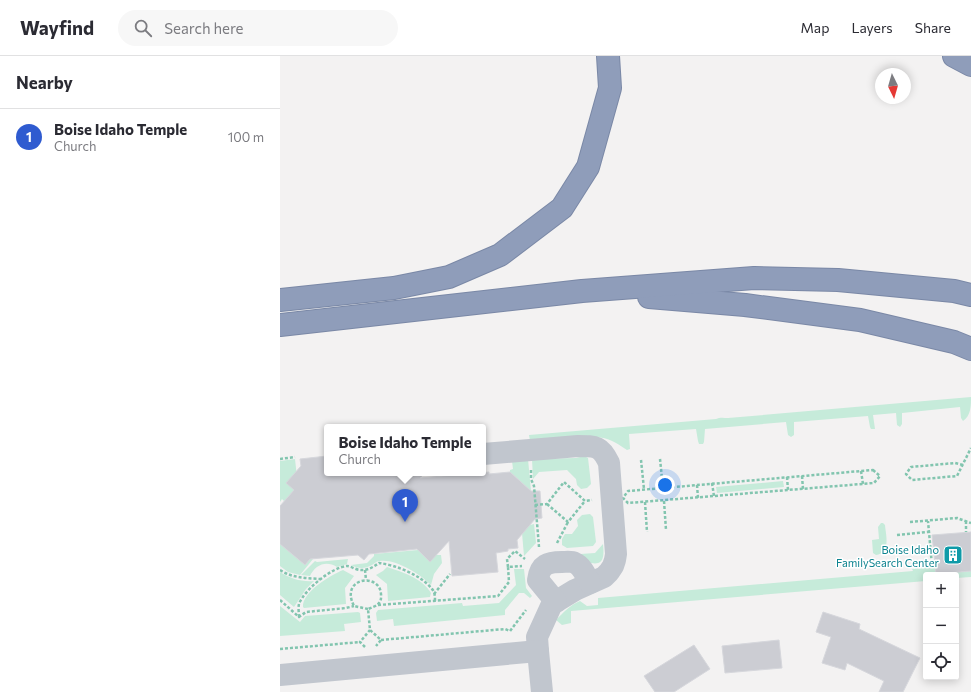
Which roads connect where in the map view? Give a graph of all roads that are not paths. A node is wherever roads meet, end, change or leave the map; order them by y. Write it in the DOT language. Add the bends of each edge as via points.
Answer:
graph roads {
  1 [pos="608,56"];
  2 [pos="954,56"];
  3 [pos="971,65"];
  4 [pos="280,287"];
  5 [pos="582,291"];
  6 [pos="971,295"];
  7 [pos="316,296"];
  8 [pos="280,300"];
  9 [pos="281,326"];
  10 [pos="971,349"];
  11 [pos="486,454"];
  12 [pos="590,583"];
  13 [pos="556,602"];
  14 [pos="538,651"];
  15 [pos="280,675"];
  16 [pos="542,692"];
  1 -- 7 [label="highway" via="610,88 588,167 562,208 500,255 449,277 394,288"];
  2 -- 3 [label="highway"];
  4 -- 7 [label="highway"];
  5 -- 6 [label="highway" via="754,278 838,280 954,291"];
  5 -- 9 [label="highway"];
  5 -- 10 [label="highway" via="745,305 860,320 954,342"];
  7 -- 8 [label="highway"];
  11 -- 12 [label="lane" via="578,446 596,447 605,453 609,463 616,554 609,572"];
  12 -- 13 [label="lane"];
  12 -- 13 [label="lane" via="576,563 550,563 543,567 538,580"];
  13 -- 14 [label="lane" via="552,604 537,637"];
  14 -- 15 [label="lane"];
  14 -- 16 [label="lane"];
}
